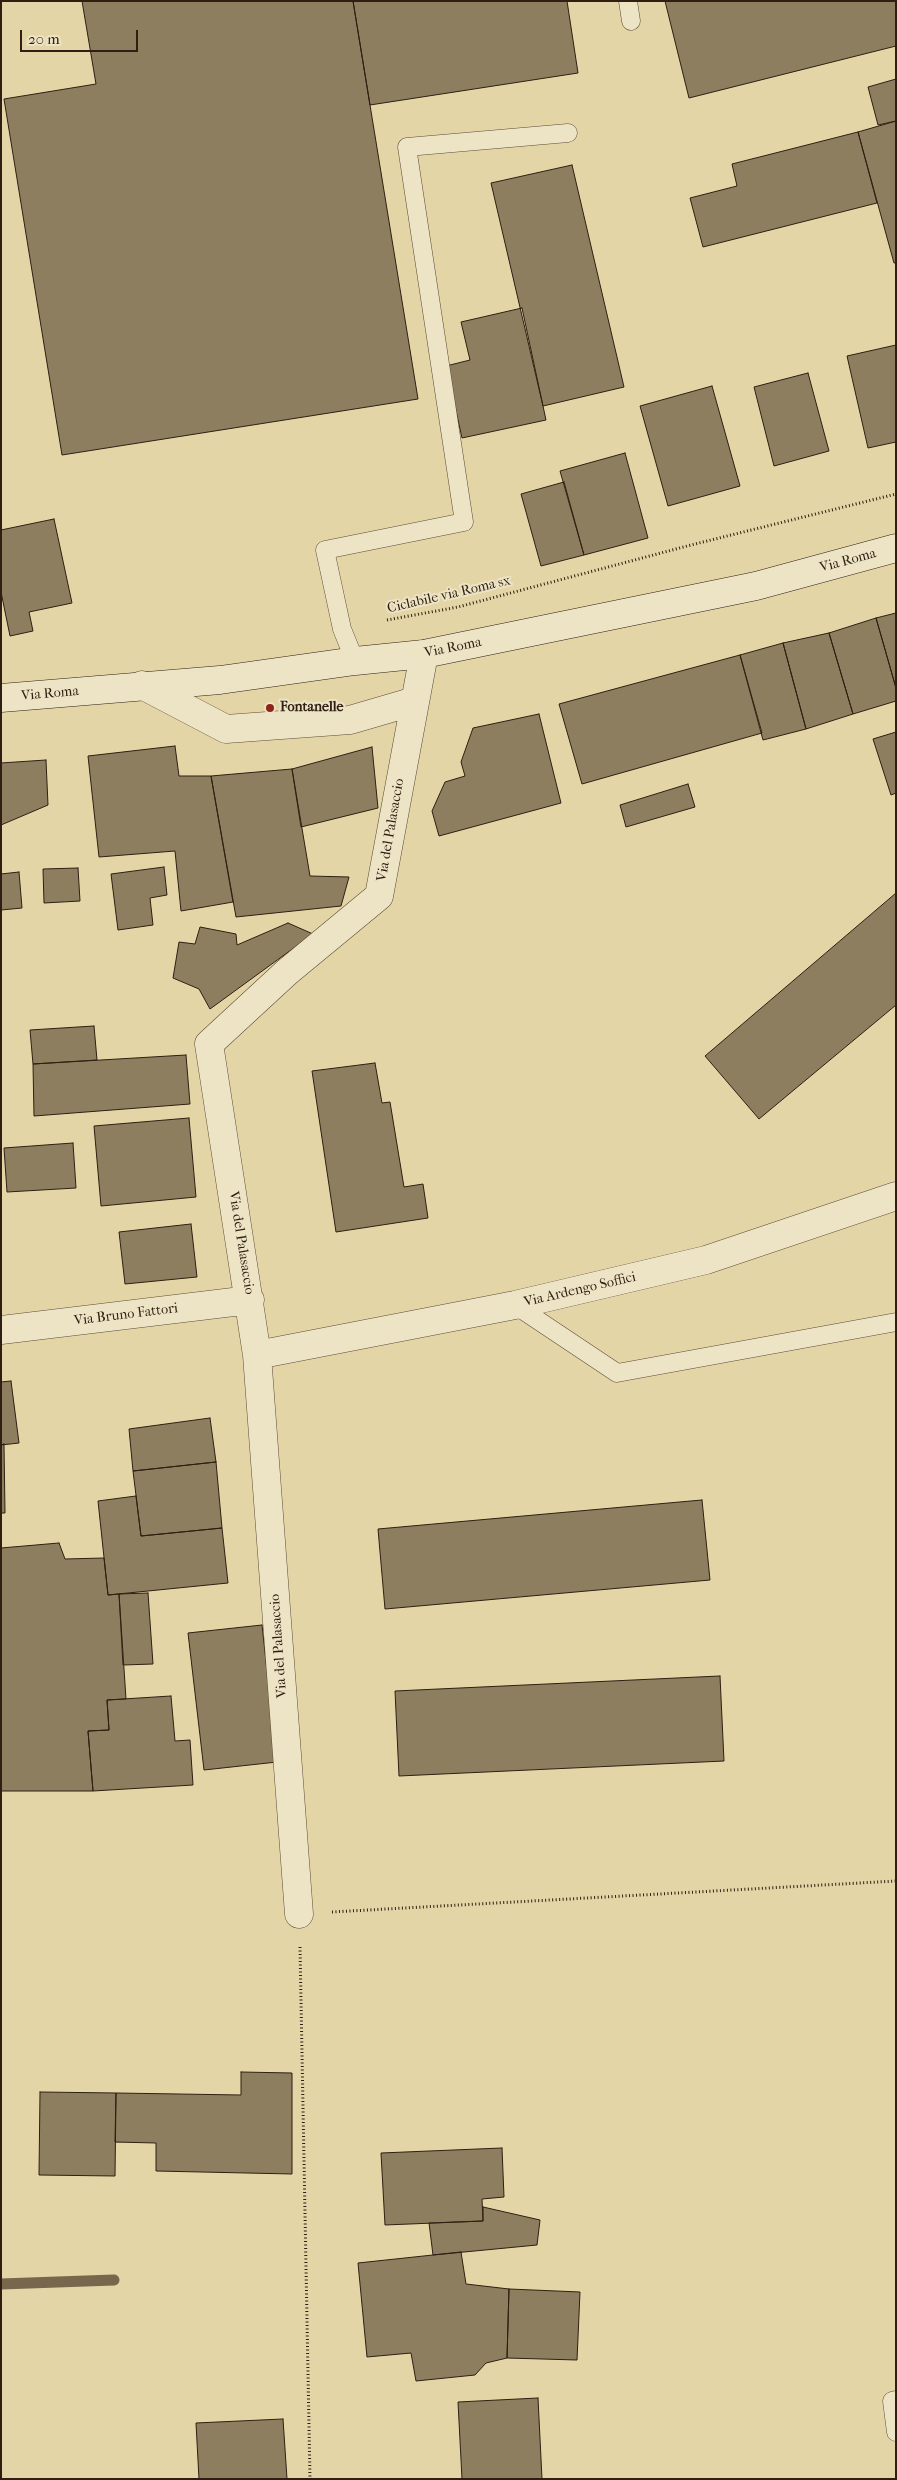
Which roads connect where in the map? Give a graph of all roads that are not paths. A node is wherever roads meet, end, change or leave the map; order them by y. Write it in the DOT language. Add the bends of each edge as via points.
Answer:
graph roads {
  1 [pos="628,1"];
  2 [pos="632,21"];
  3 [pos="568,133"];
  4 [pos="896,548"];
  5 [pos="424,654"];
  6 [pos="355,661"];
  7 [pos="142,685"];
  8 [pos="1,698"];
  9 [pos="415,701"];
  10 [pos="896,1196"];
  11 [pos="250,1300"];
  12 [pos="515,1305"];
  13 [pos="896,1322"];
  14 [pos="1,1330"];
  15 [pos="257,1355"];
  16 [pos="299,1914"];
  17 [pos="896,2400"];
  18 [pos="896,2432"];
  1 -- 2 [label="lane"];
  3 -- 6 [label="lane" via="407,147 464,522 325,550 342,629"];
  4 -- 5 [label="street, Via Roma" via="756,586"];
  5 -- 6 [label="street, Via Roma"];
  5 -- 9 [label="street, Via del Palasaccio"];
  6 -- 7 [label="street, Via Roma" via="220,680"];
  7 -- 8 [label="street, Via Roma"];
  7 -- 9 [label="street" via="226,729 350,720"];
  9 -- 11 [label="street, Via del Palasaccio" via="379,896 287,972 209,1044"];
  10 -- 12 [label="street, Via Ardengo Soffici" via="706,1260"];
  11 -- 14 [label="street, Via Bruno Fattori"];
  11 -- 15 [label="street, Via del Palasaccio"];
  12 -- 13 [label="lane" via="617,1373"];
  12 -- 15 [label="street, Via Ardengo Soffici"];
  15 -- 16 [label="street, Via del Palasaccio"];
  17 -- 18 [label="lane" via="892,2401"];
}
